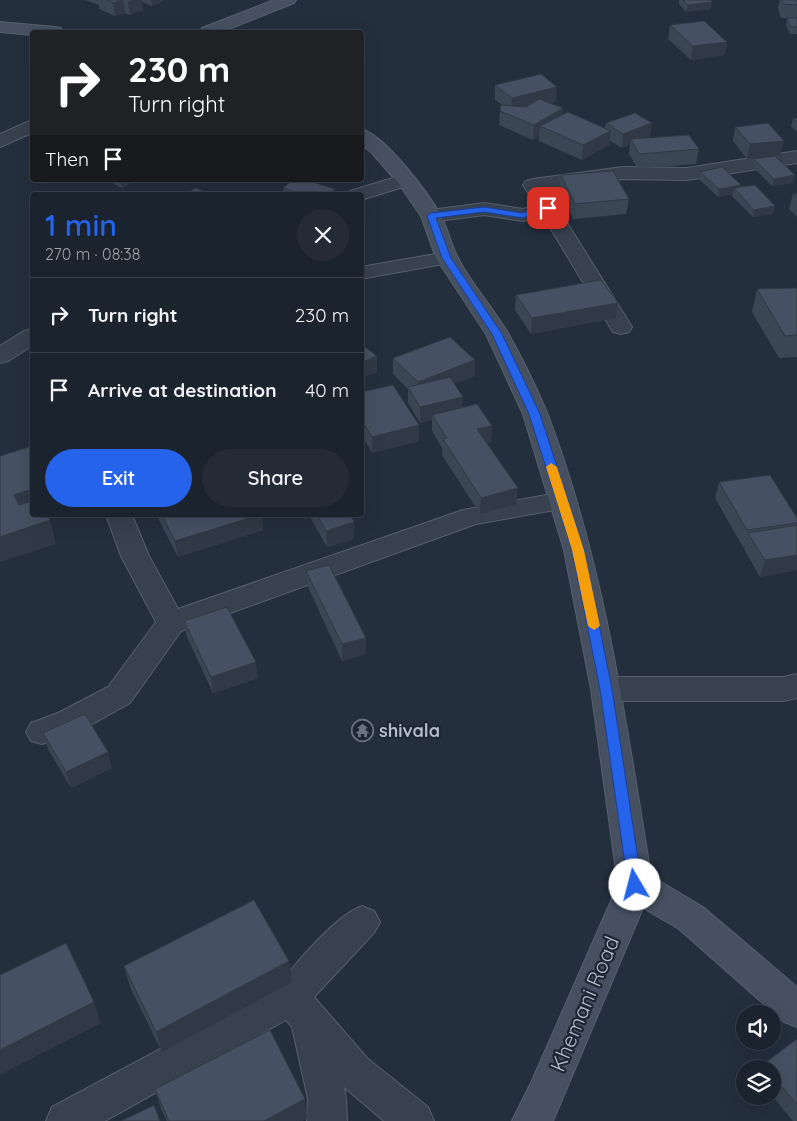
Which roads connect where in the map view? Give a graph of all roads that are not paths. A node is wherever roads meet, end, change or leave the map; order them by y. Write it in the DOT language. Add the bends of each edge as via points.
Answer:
graph roads {
  1 [pos="288,0"];
  2 [pos="0,27"];
  3 [pos="33,30"];
  4 [pos="213,30"];
  5 [pos="30,127"];
  6 [pos="364,137"];
  7 [pos="0,141"];
  8 [pos="797,157"];
  9 [pos="406,180"];
  10 [pos="364,193"];
  11 [pos="548,208"];
  12 [pos="431,216"];
  13 [pos="447,258"];
  14 [pos="364,275"];
  15 [pos="621,327"];
  16 [pos="30,337"];
  17 [pos="0,356"];
  18 [pos="563,501"];
  19 [pos="120,517"];
  20 [pos="171,623"];
  21 [pos="797,686"];
  22 [pos="606,689"];
  23 [pos="42,732"];
  24 [pos="635,885"];
  25 [pos="362,922"];
  26 [pos="300,1009"];
  27 [pos="797,1010"];
  28 [pos="66,1121"];
  29 [pos="328,1121"];
  30 [pos="414,1121"];
  31 [pos="532,1121"];
  1 -- 4 [label="street"];
  2 -- 3 [label="street"];
  5 -- 7 [label="street"];
  6 -- 9 [label="street" via="379,149"];
  8 -- 11 [label="street" via="687,174 623,173 533,185"];
  9 -- 10 [label="street"];
  9 -- 12 [label="street"];
  11 -- 12 [label="street" via="523,215 484,209"];
  11 -- 15 [label="street"];
  12 -- 13 [label="street"];
  13 -- 14 [label="street"];
  13 -- 18 [label="street" via="497,334 534,414"];
  16 -- 17 [label="street"];
  18 -- 20 [label="street" via="472,516"];
  18 -- 22 [label="street" via="578,550"];
  19 -- 20 [label="street" via="135,556"];
  20 -- 23 [label="street" via="119,695 69,722"];
  21 -- 22 [label="street" via="783,689"];
  22 -- 24 [label="street"];
  24 -- 27 [label="street" via="691,918"];
  24 -- 31 [label="street, Khemani Road"];
  25 -- 26 [label="street" via="310,974"];
  26 -- 28 [label="street"];
  26 -- 29 [label="street" via="327,1099"];
  26 -- 30 [label="street" via="355,1072"];
}
